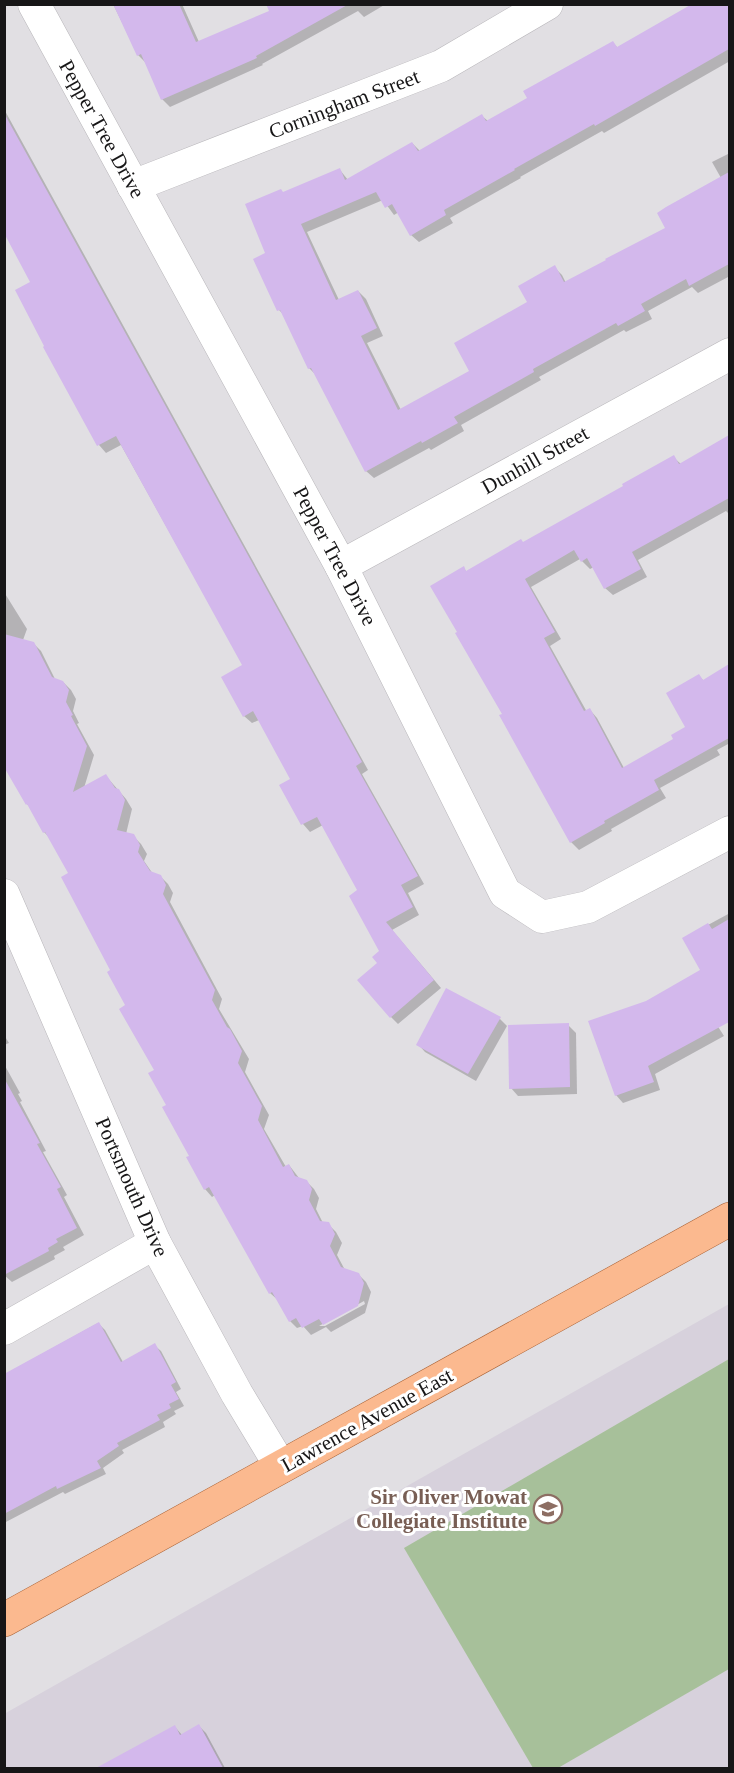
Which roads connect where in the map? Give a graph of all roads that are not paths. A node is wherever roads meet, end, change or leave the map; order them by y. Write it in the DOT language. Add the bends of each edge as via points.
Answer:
graph roads {
  1 [pos="34,4"];
  2 [pos="547,4"];
  3 [pos="133,186"];
  4 [pos="729,354"];
  5 [pos="341,566"];
  6 [pos="729,832"];
  7 [pos="4,895"];
  8 [pos="729,1219"];
  9 [pos="155,1243"];
  10 [pos="4,1329"];
  11 [pos="281,1467"];
  12 [pos="4,1620"];
  1 -- 3 [label="street, Pepper Tree Drive"];
  2 -- 3 [label="street, Corningham Street" via="441,66"];
  3 -- 5 [label="street, Pepper Tree Drive"];
  4 -- 5 [label="street, Dunhill Street"];
  5 -- 6 [label="street, Pepper Tree Drive" via="505,893 542,917 588,907"];
  7 -- 9 [label="street, Portsmouth Drive"];
  8 -- 11 [label="main road, Lawrence Avenue East"];
  9 -- 10 [label="street"];
  9 -- 11 [label="street, Portsmouth Drive"];
  11 -- 12 [label="main road, Lawrence Avenue East"];
}
